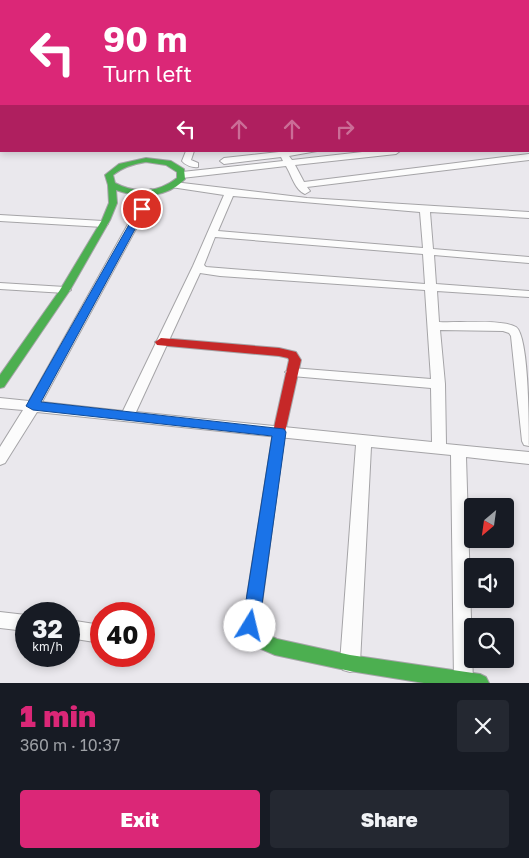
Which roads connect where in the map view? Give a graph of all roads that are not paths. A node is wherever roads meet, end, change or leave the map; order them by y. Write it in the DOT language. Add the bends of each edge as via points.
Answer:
graph roads {
  1 [pos="147,152"];
  2 [pos="176,152"];
  3 [pos="190,152"];
  4 [pos="307,152"];
  5 [pos="374,152"];
  6 [pos="511,152"];
  7 [pos="284,156"];
  8 [pos="529,157"];
  9 [pos="518,158"];
  10 [pos="136,161"];
  11 [pos="195,165"];
  12 [pos="177,169"];
  13 [pos="112,185"];
  14 [pos="174,185"];
  15 [pos="300,185"];
  16 [pos="149,193"];
  17 [pos="229,193"];
  18 [pos="313,200"];
  19 [pos="425,209"];
  20 [pos="529,215"];
  21 [pos="0,218"];
  22 [pos="104,222"];
  23 [pos="212,234"];
  24 [pos="428,253"];
  25 [pos="529,260"];
  26 [pos="198,266"];
  27 [pos="0,286"];
  28 [pos="431,288"];
  29 [pos="65,290"];
  30 [pos="529,294"];
  31 [pos="434,326"];
  32 [pos="162,342"];
  33 [pos="292,372"];
  34 [pos="0,384"];
  35 [pos="438,384"];
  36 [pos="0,402"];
  37 [pos="33,406"];
  38 [pos="127,416"];
  39 [pos="279,432"];
  40 [pos="364,441"];
  41 [pos="529,441"];
  42 [pos="439,449"];
  43 [pos="458,452"];
  44 [pos="529,458"];
  45 [pos="0,459"];
  46 [pos="0,620"];
  47 [pos="15,622"];
  48 [pos="350,662"];
  49 [pos="472,682"];
  1 -- 10 [label="main road"];
  2 -- 12 [label="main road"];
  3 -- 11 [label="street" via="186,161"];
  4 -- 7 [label="street"];
  5 -- 7 [label="street"];
  6 -- 9 [label="street"];
  7 -- 11 [label="street"];
  7 -- 12 [label="street"];
  7 -- 15 [label="street"];
  8 -- 9 [label="street"];
  9 -- 15 [label="street"];
  10 -- 12 [label="main road" via="156,160"];
  10 -- 13 [label="main road" via="112,172 109,179"];
  11 -- 12 [label="street"];
  12 -- 14 [label="main road"];
  13 -- 16 [label="main road" via="125,191"];
  13 -- 22 [label="main road" via="113,203"];
  14 -- 16 [label="main road"];
  14 -- 17 [label="street"];
  15 -- 18 [label="street"];
  16 -- 22 [label="main road"];
  16 -- 37 [label="street"];
  17 -- 18 [label="street"];
  17 -- 23 [label="street"];
  18 -- 19 [label="street"];
  19 -- 20 [label="street"];
  19 -- 24 [label="street"];
  21 -- 22 [label="street"];
  22 -- 29 [label="main road"];
  23 -- 24 [label="street"];
  23 -- 26 [label="street"];
  24 -- 25 [label="street"];
  24 -- 28 [label="street"];
  26 -- 28 [label="street" via="220,273"];
  26 -- 32 [label="street"];
  27 -- 29 [label="street"];
  28 -- 30 [label="street"];
  28 -- 31 [label="street"];
  29 -- 34 [label="main road"];
  31 -- 35 [label="street"];
  31 -- 41 [label="street" via="504,327 513,330"];
  32 -- 33 [label="main road" via="280,352 292,355 295,360"];
  32 -- 38 [label="street"];
  33 -- 35 [label="street"];
  33 -- 39 [label="main road"];
  35 -- 42 [label="street"];
  36 -- 37 [label="street"];
  37 -- 38 [label="street"];
  37 -- 45 [label="street"];
  38 -- 39 [label="street"];
  39 -- 40 [label="street"];
  39 -- 48 [label="main road" via="250,626 260,640 275,648"];
  40 -- 42 [label="street"];
  40 -- 48 [label="street"];
  42 -- 43 [label="street"];
  43 -- 44 [label="street"];
  43 -- 49 [label="street"];
  46 -- 47 [label="street"];
  48 -- 49 [label="main road"];
}
